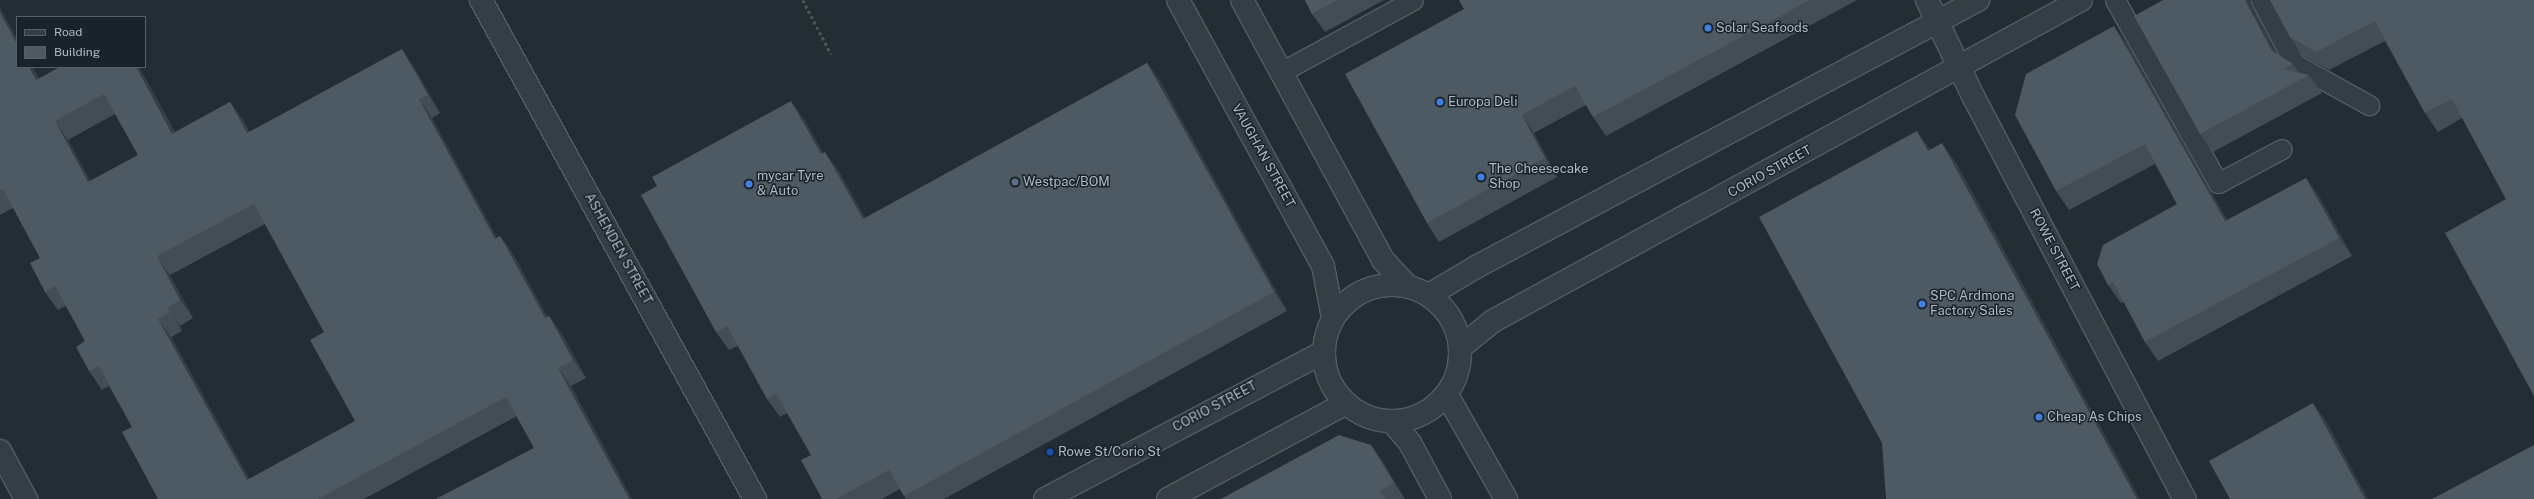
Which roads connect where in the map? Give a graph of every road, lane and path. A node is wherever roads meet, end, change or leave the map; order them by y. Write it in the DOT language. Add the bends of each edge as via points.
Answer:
graph roads {
  1 [pos="481,0"];
  2 [pos="803,0"];
  3 [pos="1178,0"];
  4 [pos="1242,0"];
  5 [pos="1413,0"];
  6 [pos="1927,0"];
  7 [pos="1978,0"];
  8 [pos="2081,0"];
  9 [pos="2115,0"];
  10 [pos="2261,0"];
  11 [pos="1937,22"];
  12 [pos="831,54"];
  13 [pos="1959,67"];
  14 [pos="1281,72"];
  15 [pos="2369,105"];
  16 [pos="2282,149"];
  17 [pos="1407,286"];
  18 [pos="1429,295"];
  19 [pos="1333,318"];
  20 [pos="1460,347"];
  21 [pos="1324,352"];
  22 [pos="1446,395"];
  23 [pos="1346,403"];
  24 [pos="1392,422"];
  25 [pos="0,451"];
  26 [pos="26,499"];
  27 [pos="755,499"];
  28 [pos="1045,499"];
  29 [pos="1168,499"];
  30 [pos="1440,499"];
  31 [pos="1506,499"];
  32 [pos="2185,499"];
  1 -- 27 [label="street, ASHENDEN STREET"];
  2 -- 12 [label="path"];
  3 -- 19 [label="street, VAUGHAN STREET" via="1323,266"];
  4 -- 14 [label="street"];
  5 -- 14 [label="lane"];
  6 -- 11 [label="street, ROWE STREET"];
  7 -- 11 [label="street"];
  8 -- 13 [label="street, CORIO STREET"];
  9 -- 16 [label="lane" via="2218,183"];
  10 -- 15 [label="lane" via="2294,64"];
  11 -- 13 [label="street, ROWE STREET"];
  11 -- 18 [label="street" via="1476,267"];
  13 -- 20 [label="street, CORIO STREET" via="1493,321"];
  13 -- 32 [label="street, ROWE STREET"];
  14 -- 17 [label="street" via="1383,260"];
  17 -- 18 [label="street"];
  17 -- 19 [label="street" via="1373,287 1344,304"];
  18 -- 20 [label="street" via="1444,309 1456,327"];
  19 -- 21 [label="street"];
  20 -- 22 [label="street" via="1455,380"];
  21 -- 23 [label="street" via="1326,371 1334,388"];
  21 -- 28 [label="street, CORIO STREET"];
  22 -- 24 [label="street" via="1432,410 1413,418"];
  22 -- 31 [label="street"];
  23 -- 24 [label="street" via="1359,413"];
  23 -- 29 [label="street"];
  24 -- 30 [label="street" via="1410,443"];
  25 -- 26 [label="street"];
}
